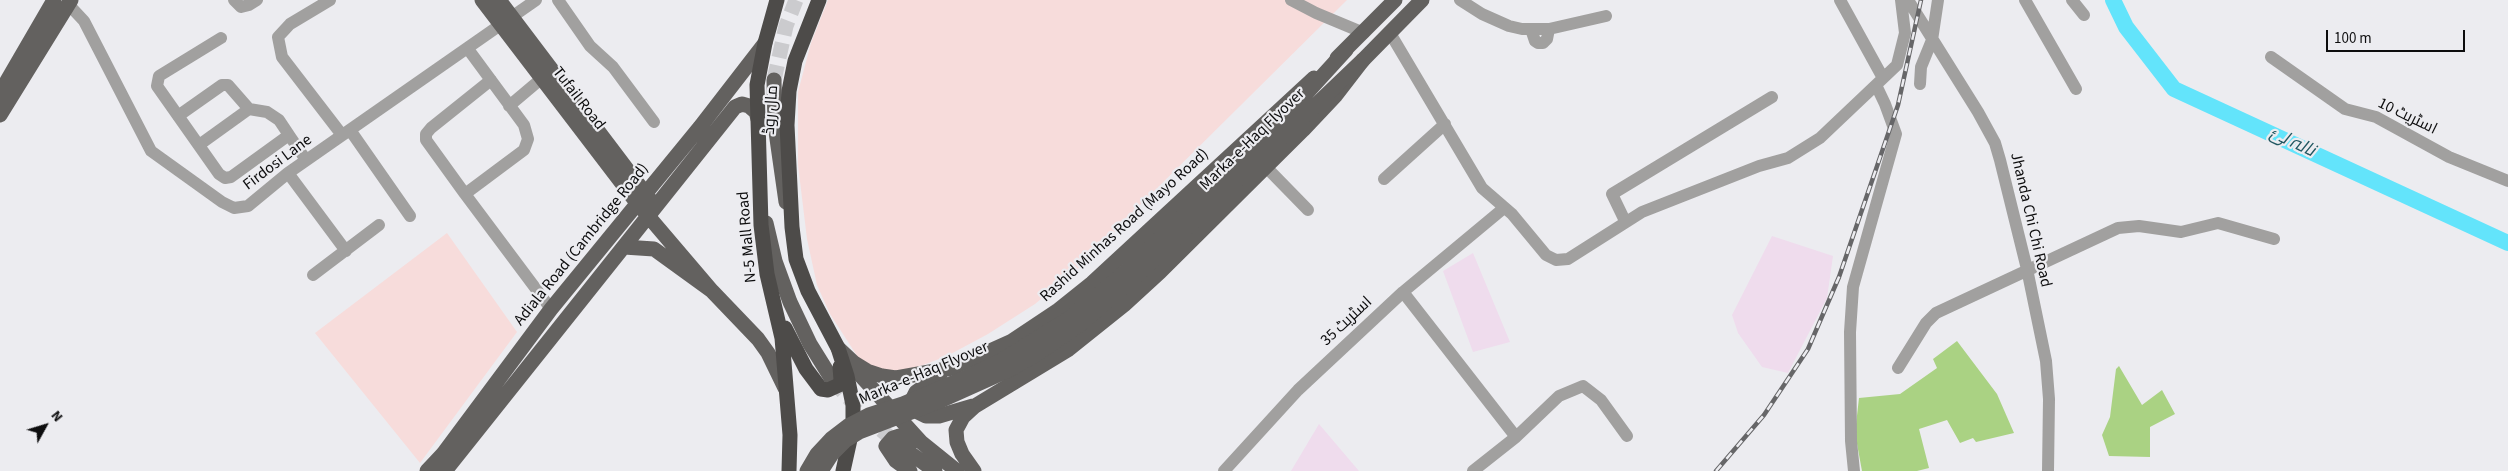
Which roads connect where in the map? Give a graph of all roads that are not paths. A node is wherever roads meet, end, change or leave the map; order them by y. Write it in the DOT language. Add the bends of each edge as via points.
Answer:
graph roads {
  1 [pos="234,0"];
  2 [pos="257,0"];
  3 [pos="330,0"];
  4 [pos="482,0"];
  5 [pos="499,0"];
  6 [pos="536,0"];
  7 [pos="558,0"];
  8 [pos="777,0"];
  9 [pos="819,0"];
  10 [pos="1291,0"];
  11 [pos="1422,0"];
  12 [pos="1460,0"];
  13 [pos="1840,0"];
  14 [pos="1901,0"];
  15 [pos="1908,0"];
  16 [pos="1938,0"];
  17 [pos="2025,0"];
  18 [pos="2072,0"];
  19 [pos="64,1"];
  20 [pos="1389,5"];
  21 [pos="2084,15"];
  22 [pos="1606,16"];
  23 [pos="506,22"];
  24 [pos="1364,33"];
  25 [pos="1390,33"];
  26 [pos="221,38"];
  27 [pos="1932,40"];
  28 [pos="765,43"];
  29 [pos="468,49"];
  30 [pos="1346,50"];
  31 [pos="2271,57"];
  32 [pos="1363,60"];
  33 [pos="541,79"];
  34 [pos="491,80"];
  35 [pos="774,80"];
  36 [pos="1879,82"];
  37 [pos="1920,84"];
  38 [pos="2076,90"];
  39 [pos="0,93"];
  40 [pos="1772,97"];
  41 [pos="509,106"];
  42 [pos="249,109"];
  43 [pos="0,115"];
  44 [pos="178,116"];
  45 [pos="758,119"];
  46 [pos="654,122"];
  47 [pos="1445,124"];
  48 [pos="346,132"];
  49 [pos="289,136"];
  50 [pos="199,145"];
  51 [pos="306,160"];
  52 [pos="1266,167"];
  53 [pos="288,173"];
  54 [pos="1384,179"];
  55 [pos="2508,182"];
  56 [pos="465,194"];
  57 [pos="641,198"];
  58 [pos="761,203"];
  59 [pos="1504,208"];
  60 [pos="1308,210"];
  61 [pos="652,213"];
  62 [pos="410,216"];
  63 [pos="1625,221"];
  64 [pos="379,225"];
  65 [pos="792,227"];
  66 [pos="2274,239"];
  67 [pos="624,247"];
  68 [pos="346,251"];
  69 [pos="2027,269"];
  70 [pos="313,275"];
  71 [pos="712,291"];
  72 [pos="1403,292"];
  73 [pos="551,309"];
  74 [pos="778,315"];
  75 [pos="838,348"];
  76 [pos="952,368"];
  77 [pos="1898,368"];
  78 [pos="833,381"];
  79 [pos="788,396"];
  80 [pos="974,406"];
  81 [pos="1627,436"];
  82 [pos="1516,437"];
  83 [pos="921,442"];
  84 [pos="898,445"];
  85 [pos="427,471"];
  86 [pos="445,471"];
  87 [pos="789,471"];
  88 [pos="807,471"];
  89 [pos="821,471"];
  90 [pos="843,471"];
  91 [pos="910,471"];
  92 [pos="935,471"];
  93 [pos="957,471"];
  94 [pos="974,471"];
  95 [pos="1224,471"];
  96 [pos="1473,471"];
  97 [pos="1854,471"];
  98 [pos="2048,471"];
  1 -- 2 [label="street" via="241,7"];
  3 -- 48 [label="street" via="290,24 278,38 282,57"];
  4 -- 23 [label="main road, Tufail Road"];
  5 -- 23 [label="main road, Tufail Road"];
  6 -- 23 [label="street, Firdosi Lane"];
  7 -- 46 [label="street" via="590,46 613,66"];
  8 -- 28 [label="highway, N-5 Mall Road"];
  9 -- 65 [label="highway, مال روڈ" via="796,61 789,92 787,125"];
  10 -- 24 [label="street"];
  11 -- 25 [label="main road"];
  12 -- 22 [label="street" via="1509,26 1530,30 1538,43 1547,39 1549,30"];
  13 -- 36 [label="street"];
  14 -- 36 [label="street" via="1905,33 1901,54 1897,65"];
  15 -- 27 [label="street, Jhanda Chi Chi Road"];
  16 -- 27 [label="street"];
  17 -- 38 [label="street"];
  18 -- 21 [label="street"];
  19 -- 39 [label="main road"];
  19 -- 43 [label="main road"];
  19 -- 53 [label="street, Firdosi Lane" via="84,21 151,151 234,208 248,206"];
  20 -- 24 [label="main road, Rashid Minhas Road (Mayo Road)"];
  23 -- 29 [label="street, Firdosi Lane"];
  23 -- 33 [label="main road, Tufail Road"];
  23 -- 57 [label="main road, Tufail Road"];
  24 -- 30 [label="main road, Rashid Minhas Road (Mayo Road)"];
  25 -- 32 [label="main road"];
  25 -- 47 [label="street"];
  26 -- 44 [label="street" via="159,76 157,86"];
  27 -- 37 [label="street" via="1921,67"];
  27 -- 69 [label="street, Jhanda Chi Chi Road" via="1995,142"];
  28 -- 45 [label="highway, N-5 Mall Road" via="757,85"];
  28 -- 57 [label="main road, Adiala Road (Cambridge Road)"];
  29 -- 34 [label="street"];
  29 -- 48 [label="street, Firdosi Lane"];
  30 -- 76 [label="main road, Rashid Minhas Road (Mayo Road)" via="1136,244 1057,311 1012,341"];
  30 -- 88 [label="main road, Marka-e-Haq Flyover, bridge" via="1283,118 1094,298 1046,334 1002,360 848,426 817,454"];
  31 -- 55 [label="street, اسٹریٹ 10" via="2345,109 2376,117 2449,157"];
  32 -- 52 [label="main road" via="1336,95"];
  32 -- 89 [label="main road, Marka-e-Haq Flyover, bridge" via="1142,271 1082,323 1034,356 992,378 859,432 832,454"];
  33 -- 41 [label="street"];
  33 -- 57 [label="main road, Tufail Road"];
  34 -- 41 [label="street"];
  34 -- 56 [label="street" via="426,134 426,140"];
  35 -- 65 [label="main road" via="781,176"];
  36 -- 63 [label="street" via="1820,138 1788,158 1759,166"];
  36 -- 97 [label="street" via="1896,134 1853,287 1850,332"];
  40 -- 63 [label="street" via="1612,194"];
  41 -- 56 [label="street" via="524,125 528,139 524,150"];
  42 -- 44 [label="street" via="228,85"];
  42 -- 49 [label="street" via="268,112 279,120"];
  42 -- 50 [label="street"];
  44 -- 50 [label="street"];
  45 -- 58 [label="highway, N-5 Mall Road"];
  45 -- 61 [label="main road, Adiala Road (Cambridge Road)" via="749,106 735,107"];
  47 -- 54 [label="street"];
  47 -- 59 [label="street" via="1482,188"];
  48 -- 51 [label="street, Firdosi Lane"];
  48 -- 62 [label="street"];
  49 -- 50 [label="street" via="225,178 218,174"];
  49 -- 51 [label="street"];
  51 -- 53 [label="street, Firdosi Lane"];
  52 -- 60 [label="street"];
  52 -- 80 [label="main road" via="1160,272 1093,330 1038,369"];
  53 -- 68 [label="street"];
  56 -- 73 [label="street"];
  57 -- 61 [label="main road, Tufail Road"];
  57 -- 73 [label="main road, Adiala Road (Cambridge Road)"];
  58 -- 74 [label="highway, N-5 Mall Road" via="767,274"];
  58 -- 78 [label="main road" via="790,302 810,344"];
  59 -- 63 [label="street" via="1546,256 1556,260 1568,259"];
  59 -- 72 [label="street, اسٹریٹ 35"];
  61 -- 67 [label="main road, Adiala Road (Cambridge Road)"];
  61 -- 71 [label="main road, Tufail Road"];
  64 -- 68 [label="street"];
  65 -- 75 [label="highway, مال روڈ" via="796,258 808,291"];
  66 -- 69 [label="street" via="2218,223 2181,232 2129,226 2093,238"];
  67 -- 71 [label="main road" via="654,249"];
  67 -- 86 [label="main road, Adiala Road (Cambridge Road)"];
  68 -- 70 [label="street"];
  69 -- 77 [label="street" via="1936,313 1926,323"];
  69 -- 98 [label="street, Jhanda Chi Chi Road" via="2046,361"];
  71 -- 79 [label="main road" via="758,339"];
  72 -- 82 [label="street"];
  72 -- 95 [label="street, اسٹریٹ 35" via="1298,390"];
  73 -- 85 [label="main road, Adiala Road (Cambridge Road)"];
  74 -- 75 [label="highway" via="806,369 821,389 834,388 841,380"];
  74 -- 79 [label="highway, N-5 Mall Road"];
  75 -- 76 [label="main road, Rashid Minhas Road (Mayo Road)" via="854,363 882,376 909,377"];
  75 -- 83 [label="main road"];
  75 -- 90 [label="highway" via="852,405 853,426"];
  76 -- 80 [label="main road" via="916,392 913,405 926,416 940,416"];
  79 -- 87 [label="highway, N-5 Mall Road"];
  80 -- 94 [label="main road" via="956,430 962,454"];
  81 -- 82 [label="street" via="1601,400 1583,386 1560,396"];
  82 -- 96 [label="street"];
  83 -- 91 [label="main road" via="899,436 892,438 886,446 896,462"];
  83 -- 93 [label="main road"];
  84 -- 92 [label="main road"];
}
